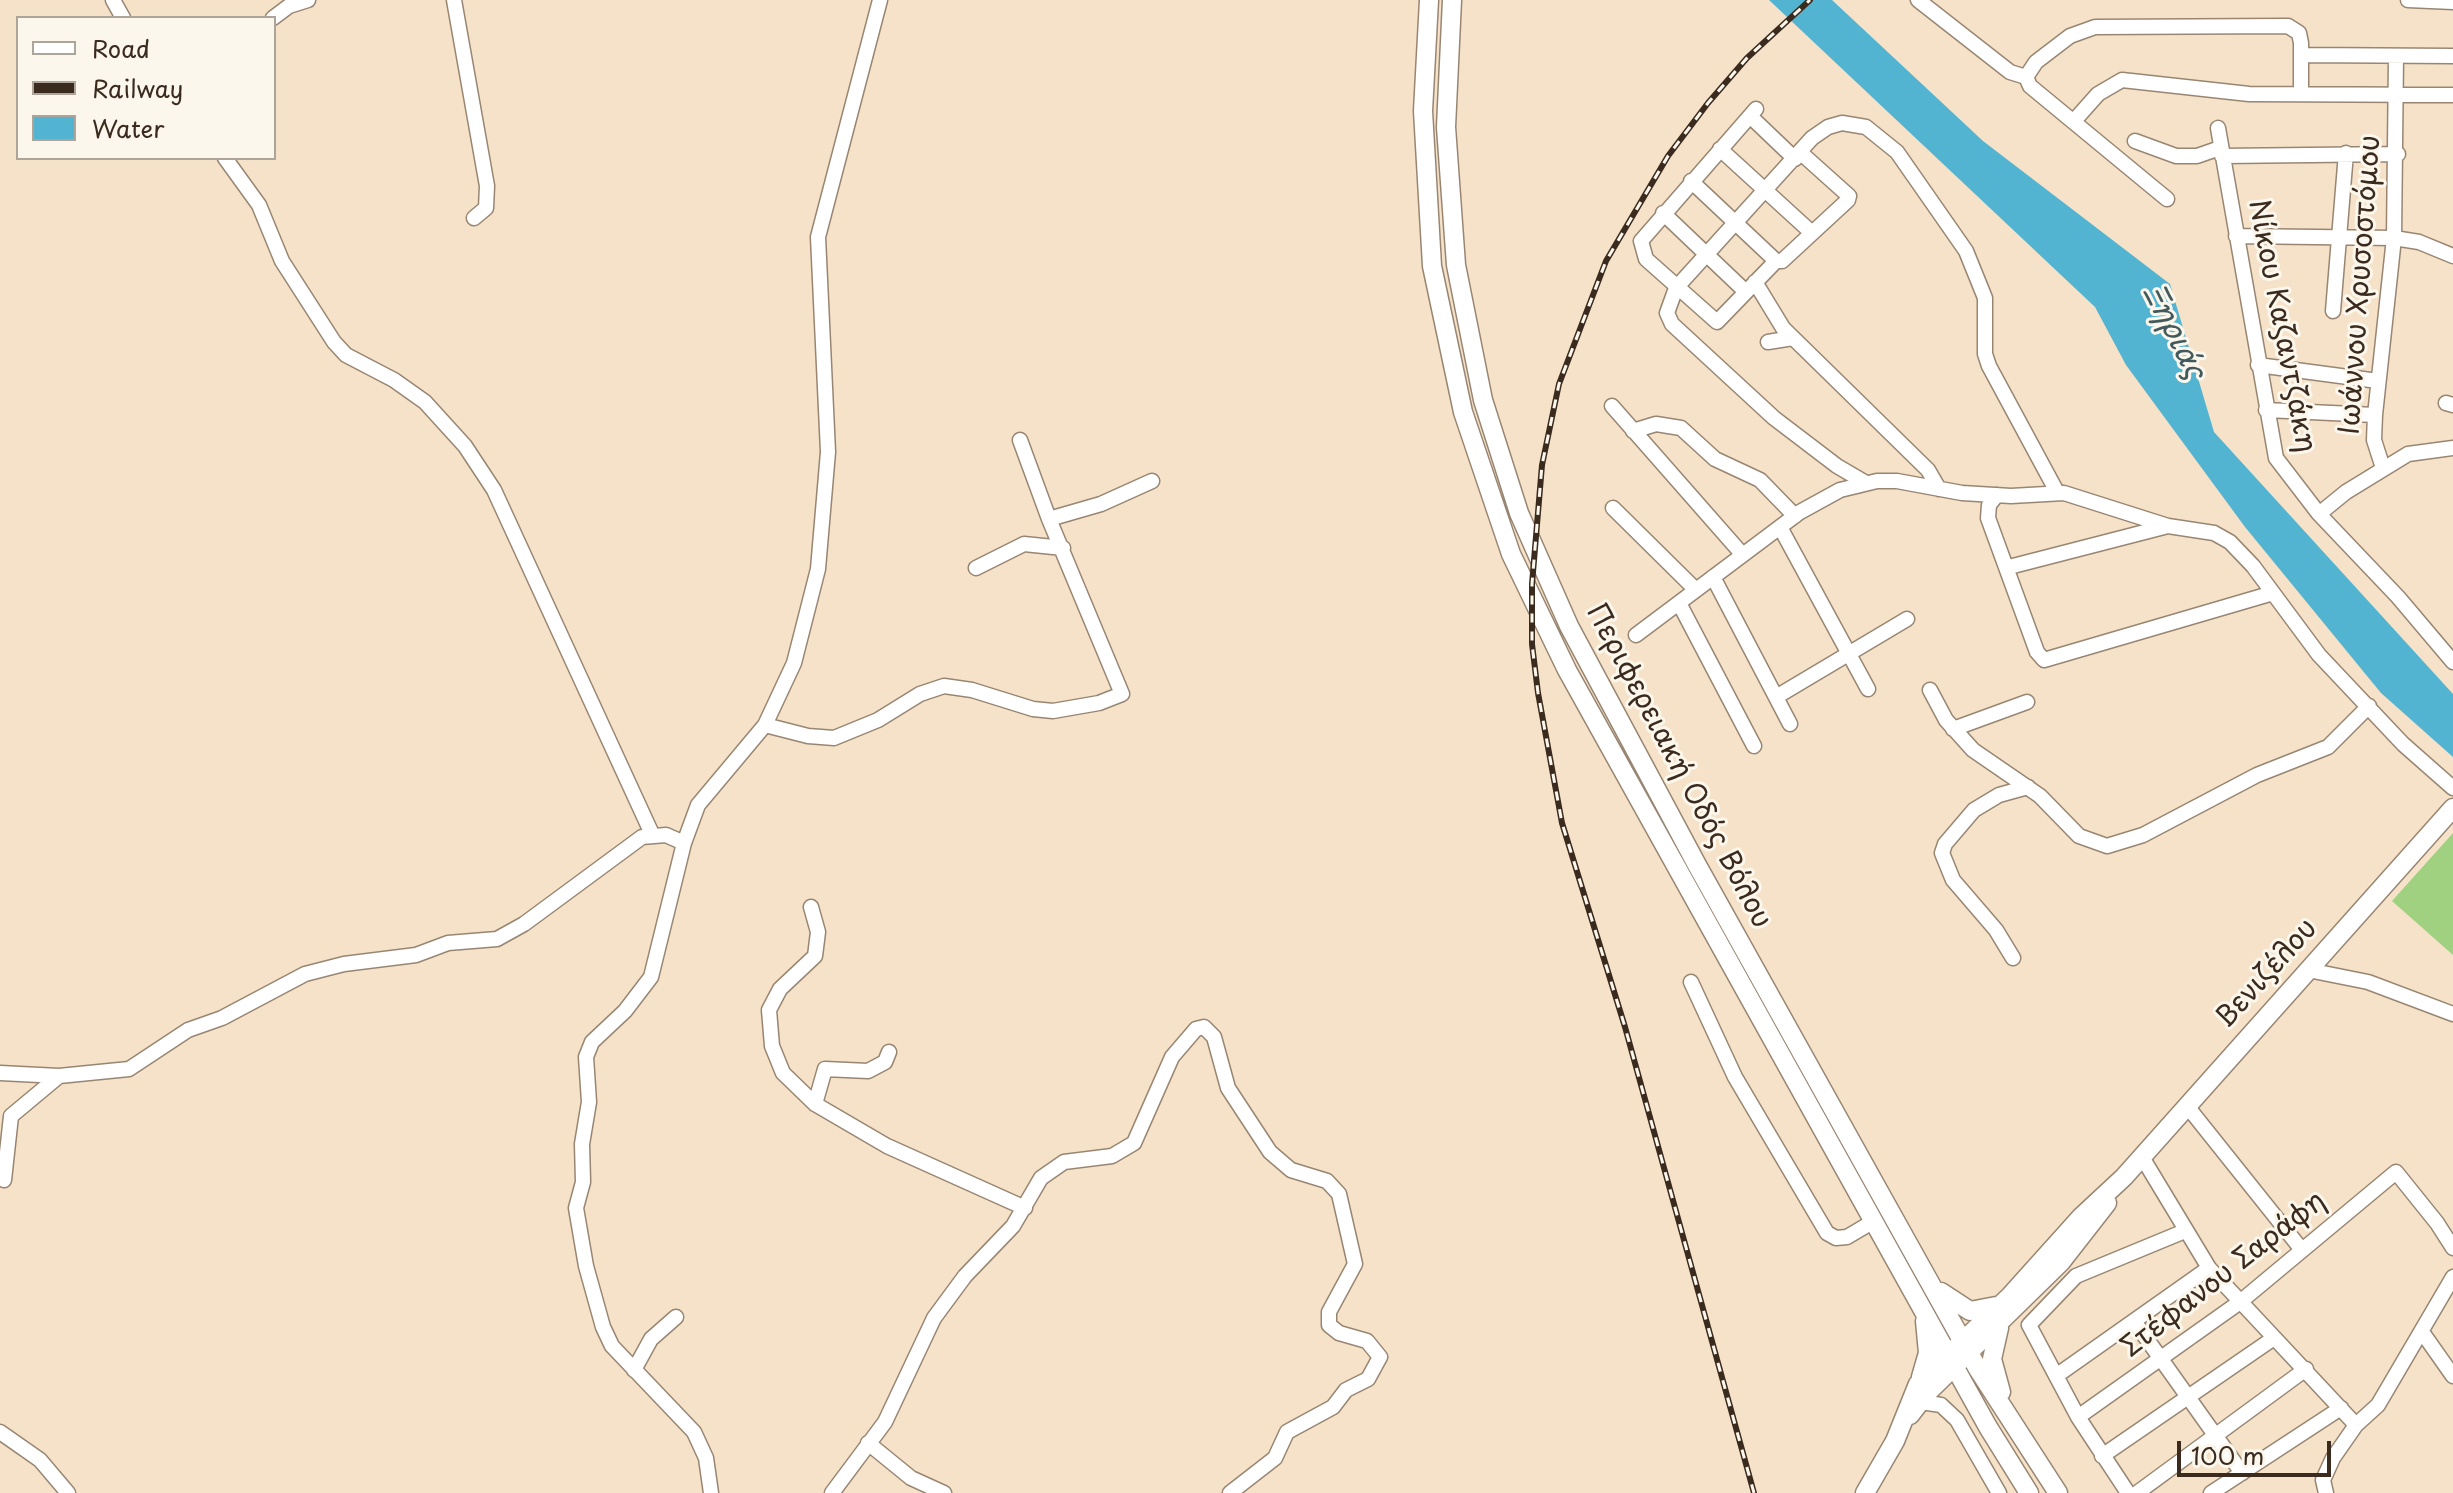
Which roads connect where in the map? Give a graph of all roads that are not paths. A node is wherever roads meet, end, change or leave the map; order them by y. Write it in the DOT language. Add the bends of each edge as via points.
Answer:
graph roads {
  1 [pos="308,0"];
  2 [pos="454,0"];
  3 [pos="880,0"];
  4 [pos="1429,0"];
  5 [pos="1452,0"];
  6 [pos="1918,0"];
  7 [pos="2408,0"];
  8 [pos="2453,2"];
  9 [pos="276,16"];
  10 [pos="2302,55"];
  11 [pos="2396,56"];
  12 [pos="2453,56"];
  13 [pos="2026,77"];
  14 [pos="2301,93"];
  15 [pos="2397,95"];
  16 [pos="2453,95"];
  17 [pos="2074,121"];
  18 [pos="2218,128"];
  19 [pos="2135,141"];
  20 [pos="1720,149"];
  21 [pos="2221,152"];
  22 [pos="2346,153"];
  23 [pos="2398,154"];
  24 [pos="1798,156"];
  25 [pos="226,160"];
  26 [pos="1691,181"];
  27 [pos="1767,192"];
  28 [pos="2167,199"];
  29 [pos="1663,213"];
  30 [pos="474,218"];
  31 [pos="1737,223"];
  32 [pos="1812,233"];
  33 [pos="2236,236"];
  34 [pos="2341,236"];
  35 [pos="2394,238"];
  36 [pos="1707,256"];
  37 [pos="2453,256"];
  38 [pos="1776,261"];
  39 [pos="1750,287"];
  40 [pos="1676,288"];
  41 [pos="2333,311"];
  42 [pos="1793,338"];
  43 [pos="1768,342"];
  44 [pos="2258,365"];
  45 [pos="2378,381"];
  46 [pos="1612,406"];
  47 [pos="2266,410"];
  48 [pos="2375,415"];
  49 [pos="1633,431"];
  50 [pos="1020,440"];
  51 [pos="2453,448"];
  52 [pos="2383,468"];
  53 [pos="1152,481"];
  54 [pos="1866,483"];
  55 [pos="1939,489"];
  56 [pos="2057,492"];
  57 [pos="1997,495"];
  58 [pos="1613,508"];
  59 [pos="2319,514"];
  60 [pos="1795,516"];
  61 [pos="1049,519"];
  62 [pos="2168,526"];
  63 [pos="1780,527"];
  64 [pos="1063,548"];
  65 [pos="1742,554"];
  66 [pos="2009,567"];
  67 [pos="976,568"];
  68 [pos="1713,577"];
  69 [pos="1696,590"];
  70 [pos="2273,593"];
  71 [pos="1679,603"];
  72 [pos="1907,619"];
  73 [pos="1636,635"];
  74 [pos="1848,652"];
  75 [pos="2453,662"];
  76 [pos="1868,689"];
  77 [pos="1930,690"];
  78 [pos="1776,697"];
  79 [pos="2027,702"];
  80 [pos="2369,706"];
  81 [pos="1790,724"];
  82 [pos="765,725"];
  83 [pos="1953,729"];
  84 [pos="1754,746"];
  85 [pos="2028,787"];
  86 [pos="2453,788"];
  87 [pos="2453,808"];
  88 [pos="652,834"];
  89 [pos="684,843"];
  90 [pos="811,907"];
  91 [pos="2013,958"];
  92 [pos="2308,970"];
  93 [pos="1691,982"];
  94 [pos="2453,1014"];
  95 [pos="889,1052"];
  96 [pos="0,1073"];
  97 [pos="59,1076"];
  98 [pos="815,1104"];
  99 [pos="2187,1106"];
  100 [pos="2142,1157"];
  101 [pos="4,1180"];
  102 [pos="1025,1208"];
  103 [pos="1874,1221"];
  104 [pos="2185,1231"];
  105 [pos="2453,1248"];
  106 [pos="2302,1250"];
  107 [pos="2209,1268"];
  108 [pos="2453,1277"];
  109 [pos="1933,1285"];
  110 [pos="2240,1302"];
  111 [pos="1923,1308"];
  112 [pos="2002,1313"];
  113 [pos="676,1317"];
  114 [pos="2134,1321"];
  115 [pos="2422,1332"];
  116 [pos="2274,1338"];
  117 [pos="1967,1347"];
  118 [pos="2162,1359"];
  119 [pos="1952,1360"];
  120 [pos="2306,1369"];
  121 [pos="634,1370"];
  122 [pos="2056,1376"];
  123 [pos="2453,1376"];
  124 [pos="1922,1393"];
  125 [pos="2190,1397"];
  126 [pos="2341,1408"];
  127 [pos="1978,1409"];
  128 [pos="2078,1417"];
  129 [pos="2356,1425"];
  130 [pos="2014,1429"];
  131 [pos="0,1432"];
  132 [pos="2217,1436"];
  133 [pos="868,1443"];
  134 [pos="2102,1456"];
  135 [pos="2242,1473"];
  136 [pos="68,1493"];
  137 [pos="711,1493"];
  138 [pos="832,1493"];
  139 [pos="944,1493"];
  140 [pos="1230,1493"];
  141 [pos="1865,1493"];
  142 [pos="1999,1493"];
  143 [pos="2029,1493"];
  144 [pos="2058,1493"];
  145 [pos="2128,1493"];
  146 [pos="2137,1493"];
  147 [pos="2211,1493"];
  148 [pos="2326,1493"];
  1 -- 9 [label="street"];
  2 -- 30 [label="street" via="487,186 486,208"];
  3 -- 82 [label="street" via="818,237 828,452 818,569 794,663"];
  4 -- 103 [label="main road, Περιφερειακή Οδός Βόλου" via="1423,111 1432,266 1463,412 1511,554 1567,670"];
  5 -- 109 [label="main road, Περιφερειακή Οδός Βόλου" via="1446,127 1456,265 1475,368 1519,513 1563,614 1621,725"];
  6 -- 13 [label="street" via="2010,72"];
  7 -- 8 [label="street"];
  10 -- 11 [label="street"];
  10 -- 13 [label="street" via="2299,33 2288,26 2095,27 2064,40"];
  10 -- 14 [label="street"];
  11 -- 12 [label="street"];
  11 -- 15 [label="street, Ιωάννου Χρυσοστόμου"];
  13 -- 17 [label="street"];
  14 -- 15 [label="street"];
  14 -- 17 [label="street" via="2249,94 2122,80 2098,94"];
  15 -- 16 [label="street"];
  15 -- 23 [label="street, Ιωάννου Χρυσοστόμου"];
  17 -- 28 [label="street"];
  18 -- 21 [label="street, Νίκου Καζαντζάκη"];
  19 -- 21 [label="street" via="2176,156"];
  20 -- 24 [label="street" via="1753,112"];
  20 -- 26 [label="street"];
  20 -- 27 [label="street"];
  21 -- 22 [label="street"];
  21 -- 33 [label="street, Νίκου Καζαντζάκη"];
  22 -- 23 [label="street"];
  22 -- 34 [label="street"];
  23 -- 35 [label="street, Ιωάννου Χρυσοστόμου"];
  24 -- 27 [label="street"];
  24 -- 32 [label="street" via="1849,196"];
  24 -- 56 [label="street" via="1819,132 1842,123 1866,127 1897,152 1972,260 1985,298 1989,366"];
  25 -- 88 [label="street" via="259,205 288,271 334,342 346,355 425,402 465,446 494,490"];
  26 -- 29 [label="street"];
  26 -- 31 [label="street"];
  27 -- 31 [label="street"];
  27 -- 32 [label="street"];
  29 -- 36 [label="street"];
  29 -- 40 [label="street" via="1643,236 1641,248"];
  31 -- 36 [label="street"];
  31 -- 38 [label="street"];
  32 -- 38 [label="street"];
  33 -- 34 [label="street"];
  33 -- 44 [label="street, Νίκου Καζαντζάκη"];
  34 -- 35 [label="street"];
  34 -- 41 [label="street"];
  35 -- 37 [label="street"];
  35 -- 45 [label="street, Ιωάννου Χρυσοστόμου"];
  36 -- 39 [label="street"];
  36 -- 40 [label="street"];
  38 -- 39 [label="street"];
  39 -- 40 [label="street" via="1717,322"];
  39 -- 42 [label="street"];
  40 -- 54 [label="street" via="1668,307 1672,324 1774,418"];
  42 -- 43 [label="street"];
  42 -- 55 [label="street" via="1928,470"];
  44 -- 45 [label="street"];
  44 -- 47 [label="street, Νίκου Καζαντζάκη"];
  45 -- 48 [label="street, Ιωάννου Χρυσοστόμου"];
  46 -- 49 [label="street"];
  47 -- 48 [label="street"];
  47 -- 59 [label="street, Νίκου Καζαντζάκη" via="2276,458"];
  48 -- 52 [label="street, Ιωάννου Χρυσοστόμου" via="2374,440"];
  49 -- 60 [label="street" via="1656,424 1683,430 1715,459 1760,480"];
  49 -- 65 [label="street"];
  50 -- 61 [label="street"];
  51 -- 52 [label="street" via="2412,453"];
  52 -- 59 [label="street"];
  53 -- 61 [label="street"];
  54 -- 55 [label="street" via="1897,481"];
  54 -- 60 [label="street" via="1840,490"];
  55 -- 57 [label="street"];
  56 -- 57 [label="street"];
  56 -- 62 [label="street"];
  57 -- 66 [label="street" via="1987,514"];
  58 -- 69 [label="street"];
  59 -- 75 [label="street, Νίκου Καζαντζάκη"];
  60 -- 63 [label="street"];
  61 -- 64 [label="street"];
  62 -- 66 [label="street"];
  62 -- 70 [label="street" via="2225,539"];
  63 -- 65 [label="street"];
  63 -- 74 [label="street"];
  64 -- 67 [label="street" via="1024,544"];
  64 -- 82 [label="street" via="1122,694 1053,711 944,686 834,738"];
  65 -- 68 [label="street"];
  66 -- 70 [label="street" via="2044,660"];
  68 -- 69 [label="street"];
  68 -- 78 [label="street"];
  69 -- 71 [label="street"];
  70 -- 80 [label="street" via="2319,655"];
  71 -- 73 [label="street"];
  71 -- 84 [label="street"];
  72 -- 74 [label="street"];
  74 -- 76 [label="street"];
  74 -- 78 [label="street"];
  77 -- 83 [label="street"];
  78 -- 81 [label="street"];
  79 -- 83 [label="street"];
  80 -- 85 [label="street" via="2328,747 2257,775 2115,846 2079,836"];
  80 -- 86 [label="street"];
  82 -- 89 [label="street" via="705,793"];
  83 -- 85 [label="street" via="1981,757"];
  85 -- 91 [label="street" via="1999,795 1974,810 1942,853 1953,880"];
  87 -- 92 [label="main road, Βενιζέλου"];
  88 -- 89 [label="street"];
  88 -- 97 [label="street" via="621,850 497,939 448,943 416,955 305,974 188,1030 133,1068"];
  89 -- 121 [label="street" via="651,977 592,1042 586,1057 589,1102 577,1219 607,1337"];
  90 -- 98 [label="street" via="819,938 815,956 773,999 768,1022 783,1073"];
  92 -- 94 [label="street" via="2368,982"];
  92 -- 99 [label="main road, Βενιζέλου"];
  93 -- 103 [label="street" via="1735,1077 1827,1233 1847,1237"];
  95 -- 98 [label="street" via="885,1062 868,1071 825,1069"];
  96 -- 97 [label="street"];
  97 -- 101 [label="street" via="11,1116"];
  98 -- 102 [label="street" via="902,1154"];
  99 -- 100 [label="main road, Βενιζέλου"];
  99 -- 106 [label="street"];
  100 -- 104 [label="street"];
  100 -- 112 [label="main road, Βενιζέλου" via="2081,1217"];
  102 -- 133 [label="street" via="934,1318 897,1399"];
  102 -- 140 [label="street" via="1041,1178 1064,1162 1112,1156 1134,1143 1172,1057 1196,1029 1204,1027 1214,1037 1228,1088 1270,1152 1291,1170 1335,1188 1343,1202 1355,1264 1333,1303 1329,1325 1374,1346 1378,1364 1372,1376 1346,1390 1333,1407 1287,1432 1275,1458"];
  103 -- 111 [label="main road, Περιφερειακή Οδός Βόλου"];
  104 -- 107 [label="street"];
  104 -- 122 [label="street" via="2076,1276 2029,1325"];
  105 -- 106 [label="street, Στέφανου Σαράφη" via="2398,1172"];
  106 -- 110 [label="street, Στέφανου Σαράφη"];
  107 -- 110 [label="street"];
  107 -- 114 [label="street"];
  108 -- 115 [label="street"];
  109 -- 112 [label="main road" via="1957,1306"];
  109 -- 117 [label="main road, Περιφερειακή Οδός Βόλου"];
  110 -- 116 [label="street"];
  110 -- 118 [label="street, Στέφανου Σαράφη"];
  111 -- 119 [label="main road, Περιφερειακή Οδός Βόλου"];
  111 -- 124 [label="main road" via="1928,1353"];
  112 -- 117 [label="main road, Βενιζέλου"];
  112 -- 130 [label="main road" via="1992,1363"];
  113 -- 121 [label="street" via="651,1339"];
  114 -- 118 [label="street"];
  114 -- 122 [label="street"];
  115 -- 123 [label="street"];
  115 -- 129 [label="street" via="2378,1405"];
  116 -- 120 [label="street"];
  116 -- 125 [label="street"];
  117 -- 119 [label="main road, Βενιζέλου"];
  117 -- 130 [label="main road, Περιφερειακή Οδός Βόλου"];
  118 -- 125 [label="street"];
  118 -- 128 [label="street, Στέφανου Σαράφη"];
  119 -- 124 [label="main road, Βενιζέλου"];
  119 -- 127 [label="main road, Περιφερειακή Οδός Βόλου"];
  120 -- 126 [label="street"];
  120 -- 132 [label="street"];
  121 -- 137 [label="street" via="694,1432 706,1458"];
  122 -- 128 [label="street"];
  124 -- 127 [label="main road" via="1953,1391"];
  124 -- 141 [label="main road, Βενιζέλου"];
  124 -- 142 [label="street" via="1957,1420"];
  125 -- 132 [label="street"];
  125 -- 134 [label="street"];
  126 -- 129 [label="street"];
  126 -- 135 [label="street"];
  127 -- 143 [label="main road, Περιφερειακή Οδός Βόλου"];
  128 -- 134 [label="street"];
  129 -- 148 [label="street" via="2325,1472"];
  130 -- 144 [label="main road, Περιφερειακή Οδός Βόλου"];
  131 -- 136 [label="street" via="40,1460"];
  132 -- 135 [label="street"];
  132 -- 146 [label="street"];
  133 -- 138 [label="street"];
  133 -- 139 [label="street" via="911,1478"];
  134 -- 145 [label="street"];
  135 -- 147 [label="street"];
}
